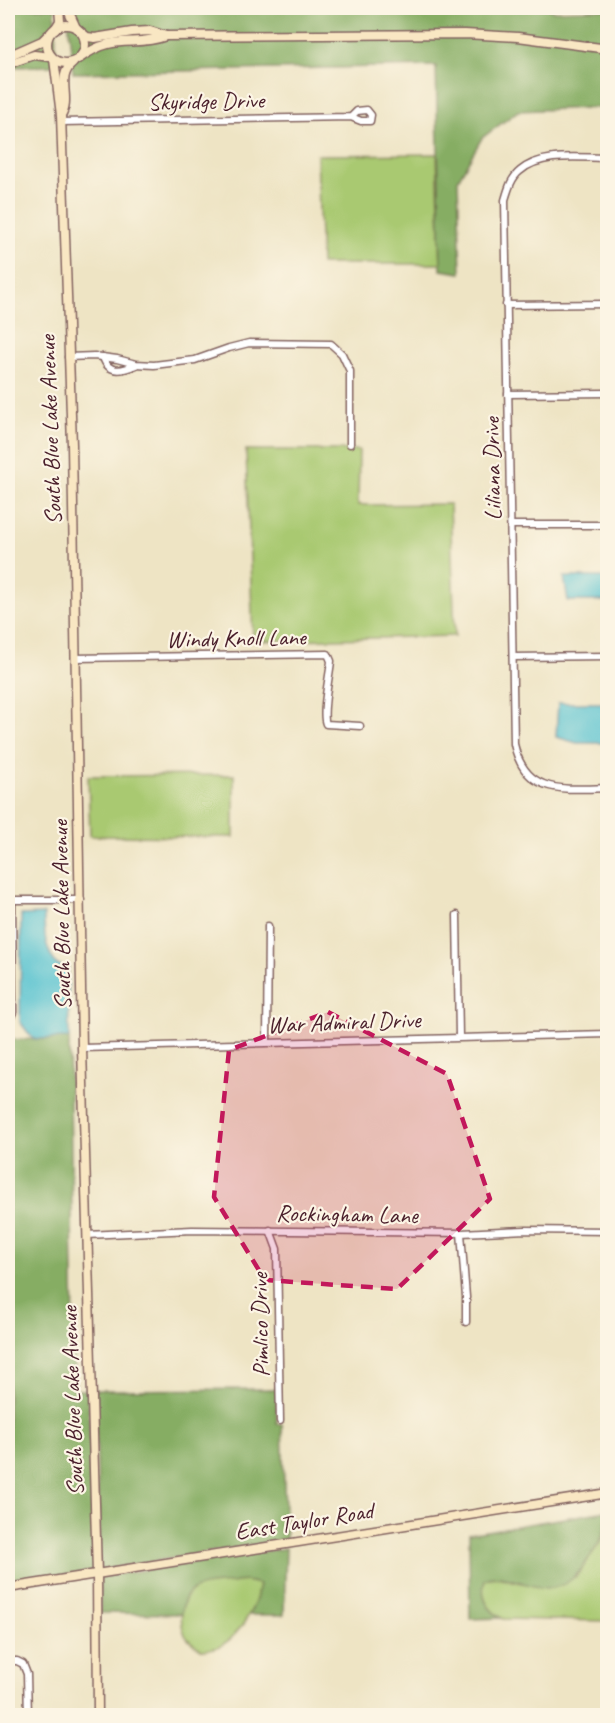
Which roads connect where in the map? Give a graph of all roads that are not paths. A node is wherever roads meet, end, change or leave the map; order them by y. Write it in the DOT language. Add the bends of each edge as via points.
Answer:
graph roads {
  1 [pos="59,8"];
  2 [pos="67,8"];
  3 [pos="78,30"];
  4 [pos="53,31"];
  5 [pos="166,36"];
  6 [pos="608,49"];
  7 [pos="8,56"];
  8 [pos="53,58"];
  9 [pos="77,60"];
  10 [pos="8,64"];
  11 [pos="351,117"];
  12 [pos="61,118"];
  13 [pos="608,158"];
  14 [pos="608,304"];
  15 [pos="506,305"];
  16 [pos="68,357"];
  17 [pos="103,357"];
  18 [pos="136,364"];
  19 [pos="608,393"];
  20 [pos="508,394"];
  21 [pos="350,444"];
  22 [pos="511,525"];
  23 [pos="608,525"];
  24 [pos="608,656"];
  25 [pos="513,657"];
  26 [pos="75,658"];
  27 [pos="360,726"];
  28 [pos="608,788"];
  29 [pos="10,900"];
  30 [pos="81,900"];
  31 [pos="457,915"];
  32 [pos="268,926"];
  33 [pos="8,1025"];
  34 [pos="608,1034"];
  35 [pos="459,1037"];
  36 [pos="267,1042"];
  37 [pos="82,1048"];
  38 [pos="270,1230"];
  39 [pos="608,1231"];
  40 [pos="461,1233"];
  41 [pos="87,1235"];
  42 [pos="466,1322"];
  43 [pos="280,1421"];
  44 [pos="608,1493"];
  45 [pos="97,1574"];
  46 [pos="8,1587"];
  47 [pos="8,1661"];
  48 [pos="28,1716"];
  49 [pos="98,1716"];
  1 -- 4 [label="main road" via="60,21"];
  2 -- 3 [label="main road"];
  3 -- 4 [label="main road" via="66,26"];
  3 -- 5 [label="main road" via="95,38 150,31"];
  3 -- 9 [label="main road" via="85,48"];
  4 -- 7 [label="main road" via="42,41"];
  4 -- 8 [label="main road" via="47,45"];
  5 -- 6 [label="main road" via="465,34 518,36"];
  5 -- 9 [label="main road" via="101,45"];
  8 -- 9 [label="main road" via="64,63"];
  8 -- 10 [label="main road" via="34,54"];
  8 -- 12 [label="main road, South Blue Lake Avenue"];
  9 -- 12 [label="main road, South Blue Lake Avenue" via="64,75 65,105"];
  11 -- 12 [label="street, Skyridge Drive"];
  12 -- 16 [label="main road, South Blue Lake Avenue"];
  13 -- 15 [label="street, Liliana Drive" via="540,160 518,172 505,200"];
  14 -- 15 [label="street"];
  15 -- 20 [label="street, Liliana Drive"];
  16 -- 17 [label="street"];
  16 -- 26 [label="main road, South Blue Lake Avenue"];
  17 -- 18 [label="street"];
  17 -- 18 [label="street" via="113,370"];
  18 -- 21 [label="street" via="195,360 249,344 331,344 350,370"];
  19 -- 20 [label="street"];
  20 -- 22 [label="street, Liliana Drive"];
  22 -- 23 [label="street"];
  22 -- 25 [label="street, Liliana Drive"];
  24 -- 25 [label="street"];
  25 -- 28 [label="street, Liliana Drive" via="514,744 524,770 545,785 562,789"];
  26 -- 27 [label="street, Windy Knoll Lane" via="328,654 331,660 326,724"];
  26 -- 30 [label="main road, South Blue Lake Avenue"];
  29 -- 30 [label="street"];
  29 -- 33 [label="street" via="13,1012"];
  30 -- 37 [label="main road, South Blue Lake Avenue"];
  31 -- 35 [label="street"];
  32 -- 36 [label="street"];
  34 -- 35 [label="street, War Admiral Drive"];
  35 -- 36 [label="street, War Admiral Drive"];
  36 -- 37 [label="street, War Admiral Drive"];
  37 -- 41 [label="main road, South Blue Lake Avenue"];
  38 -- 40 [label="street, Rockingham Lane"];
  38 -- 41 [label="street, Rockingham Lane"];
  38 -- 43 [label="street, Pimlico Drive" via="277,1249"];
  39 -- 40 [label="street, Rockingham Lane"];
  40 -- 42 [label="street"];
  41 -- 45 [label="main road, South Blue Lake Avenue"];
  44 -- 45 [label="main road, East Taylor Road"];
  45 -- 46 [label="main road, East Taylor Road"];
  45 -- 49 [label="main road, South Blue Lake Avenue"];
  47 -- 48 [label="street" via="23,1665 27,1674"];
}
